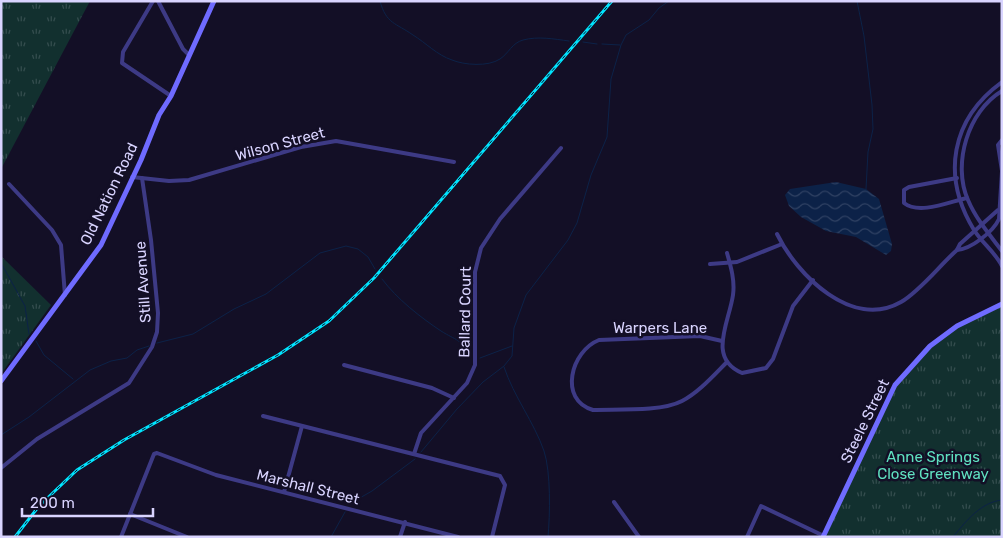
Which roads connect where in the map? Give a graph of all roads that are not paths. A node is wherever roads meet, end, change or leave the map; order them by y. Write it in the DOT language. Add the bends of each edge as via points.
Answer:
graph roads {
  1 [pos="153,1"];
  2 [pos="158,1"];
  3 [pos="214,1"];
  4 [pos="189,55"];
  5 [pos="1002,82"];
  6 [pos="1002,91"];
  7 [pos="171,96"];
  8 [pos="966,120"];
  9 [pos="973,124"];
  10 [pos="1002,140"];
  11 [pos="561,148"];
  12 [pos="454,162"];
  13 [pos="1002,169"];
  14 [pos="132,177"];
  15 [pos="962,177"];
  16 [pos="142,178"];
  17 [pos="955,178"];
  18 [pos="9,184"];
  19 [pos="967,198"];
  20 [pos="959,200"];
  21 [pos="998,210"];
  22 [pos="982,225"];
  23 [pos="974,230"];
  24 [pos="988,232"];
  25 [pos="777,234"];
  26 [pos="980,238"];
  27 [pos="782,244"];
  28 [pos="957,250"];
  29 [pos="1002,251"];
  30 [pos="727,253"];
  31 [pos="710,264"];
  32 [pos="730,264"];
  33 [pos="1002,266"];
  34 [pos="813,280"];
  35 [pos="64,296"];
  36 [pos="1002,304"];
  37 [pos="722,341"];
  38 [pos="726,362"];
  39 [pos="344,365"];
  40 [pos="1,381"];
  41 [pos="454,398"];
  42 [pos="263,416"];
  43 [pos="302,426"];
  44 [pos="414,454"];
  45 [pos="1,468"];
  46 [pos="284,492"];
  47 [pos="614,502"];
  48 [pos="130,514"];
  49 [pos="404,522"];
  50 [pos="823,536"];
  51 [pos="121,537"];
  52 [pos="187,537"];
  53 [pos="400,537"];
  54 [pos="458,537"];
  55 [pos="492,537"];
  56 [pos="639,537"];
  57 [pos="747,537"];
  1 -- 7 [label="street" via="123,52 122,63"];
  2 -- 4 [label="street"];
  3 -- 4 [label="main road, Old Nation Road"];
  4 -- 7 [label="main road, Old Nation Road"];
  5 -- 8 [label="street" via="986,94"];
  6 -- 9 [label="street" via="984,107"];
  7 -- 14 [label="main road, Old Nation Road" via="159,114"];
  8 -- 9 [label="street"];
  8 -- 17 [label="street" via="957,141"];
  9 -- 15 [label="street" via="965,143"];
  10 -- 13 [label="street" via="998,145"];
  11 -- 41 [label="street, Ballard Court" via="500,218 481,248 475,272 475,365 468,383"];
  12 -- 16 [label="street, Wilson Street" via="336,141 300,147 189,180"];
  13 -- 21 [label="street"];
  14 -- 16 [label="street"];
  14 -- 35 [label="main road, Old Nation Road" via="101,245"];
  15 -- 17 [label="street"];
  15 -- 19 [label="street"];
  16 -- 45 [label="street, Still Avenue" via="158,313 152,347 129,383 37,439"];
  17 -- 20 [label="street"];
  17 -- 20 [label="street" via="909,187 904,190 904,204 919,209"];
  18 -- 35 [label="street" via="52,230 60,245"];
  19 -- 20 [label="street"];
  19 -- 22 [label="street"];
  20 -- 23 [label="street"];
  21 -- 22 [label="street"];
  21 -- 24 [label="street" via="997,224"];
  22 -- 23 [label="street"];
  22 -- 24 [label="street"];
  23 -- 26 [label="street"];
  23 -- 28 [label="street"];
  24 -- 26 [label="street"];
  24 -- 29 [label="street"];
  25 -- 27 [label="street"];
  26 -- 28 [label="street" via="965,250"];
  26 -- 33 [label="street"];
  27 -- 32 [label="street"];
  27 -- 34 [label="street"];
  28 -- 34 [label="street" via="902,301 883,309 851,307 839,302"];
  30 -- 32 [label="street"];
  31 -- 32 [label="street"];
  32 -- 37 [label="street" via="733,293"];
  34 -- 38 [label="street" via="793,306 773,359 766,368 742,373"];
  35 -- 40 [label="main road, Old Nation Road"];
  36 -- 50 [label="main road, Steele Street" via="957,326 930,346 895,385"];
  37 -- 38 [label="street"];
  37 -- 38 [label="street, Warpers Lane" via="700,336 592,342 578,357 574,395 585,407 593,410 669,406 694,393"];
  39 -- 41 [label="street" via="432,388"];
  41 -- 44 [label="street, Ballard Court" via="421,433"];
  42 -- 43 [label="street"];
  43 -- 44 [label="street"];
  43 -- 46 [label="street"];
  44 -- 55 [label="street" via="502,478 505,485"];
  46 -- 48 [label="street, Marshall Street" via="216,475 155,453"];
  46 -- 49 [label="street, Marshall Street"];
  47 -- 56 [label="street"];
  48 -- 51 [label="street"];
  48 -- 52 [label="street"];
  49 -- 53 [label="street"];
  49 -- 54 [label="street, Marshall Street"];
  50 -- 57 [label="street" via="761,506"];
}
